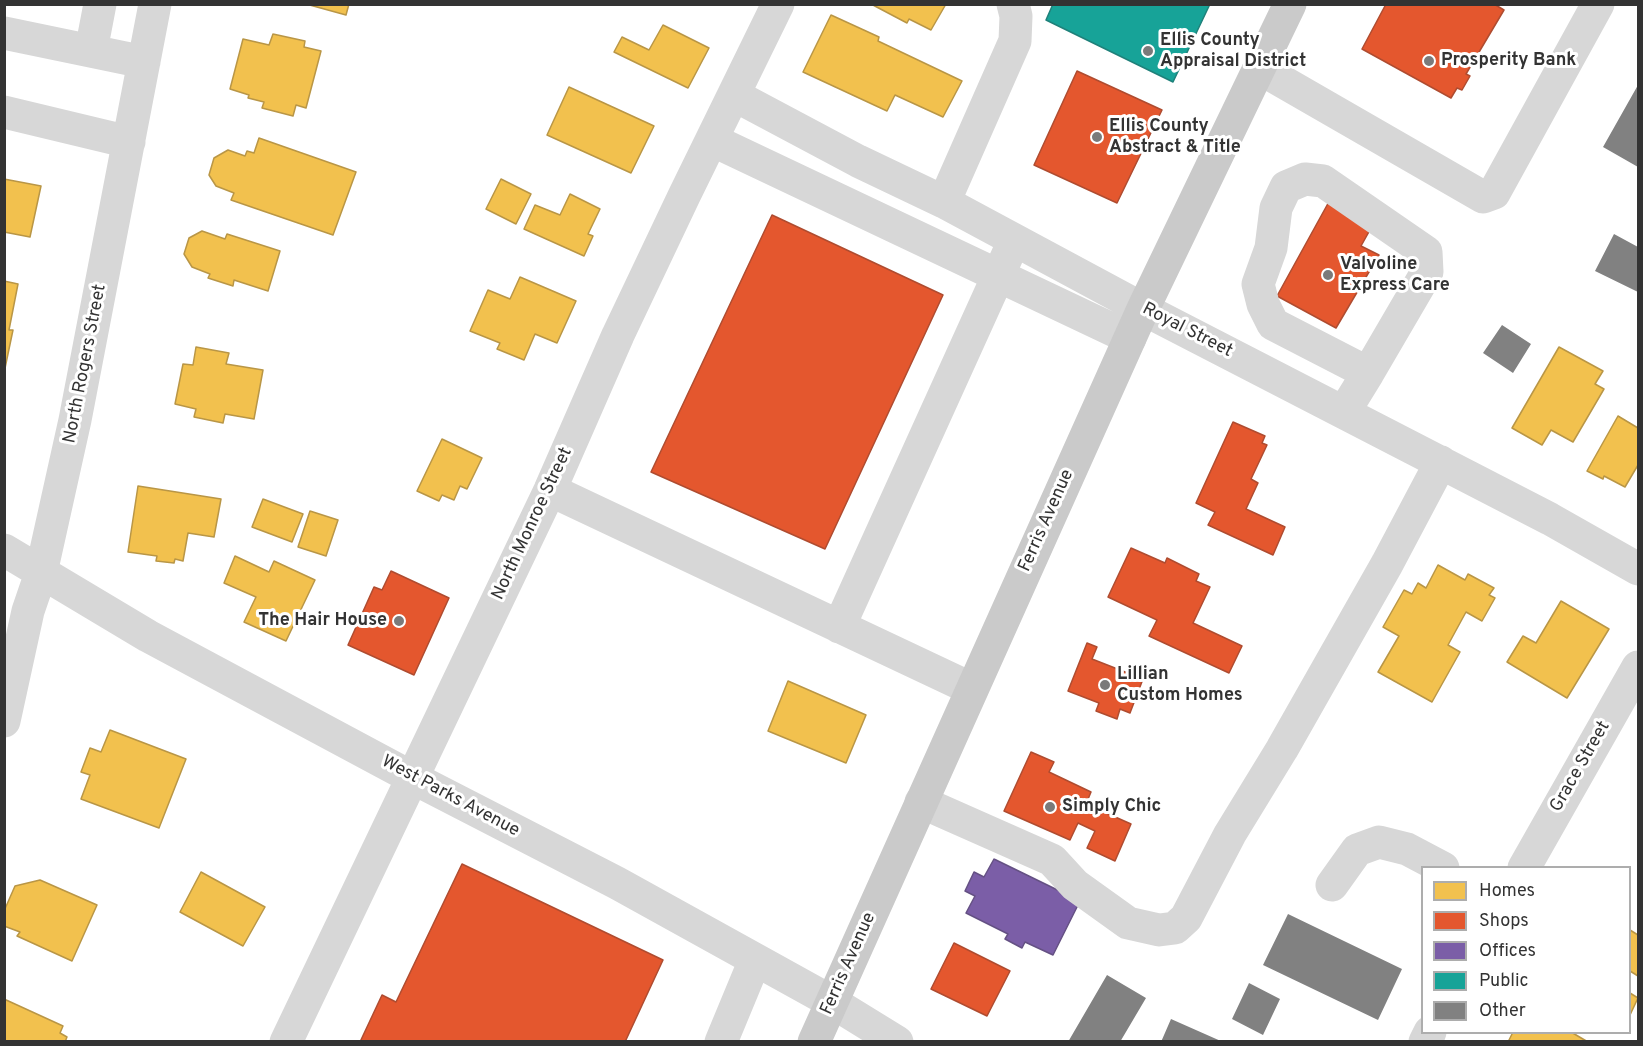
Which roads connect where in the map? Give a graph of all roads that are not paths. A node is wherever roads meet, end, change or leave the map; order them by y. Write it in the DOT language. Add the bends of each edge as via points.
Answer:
graph roads {
  1 [pos="100,4"];
  2 [pos="155,4"];
  3 [pos="778,4"];
  4 [pos="1013,4"];
  5 [pos="1290,4"];
  6 [pos="1598,4"];
  7 [pos="4,33"];
  8 [pos="91,51"];
  9 [pos="144,62"];
  10 [pos="1259,68"];
  11 [pos="734,95"];
  12 [pos="4,112"];
  13 [pos="712,140"];
  14 [pos="129,142"];
  15 [pos="944,202"];
  16 [pos="1014,241"];
  17 [pos="999,274"];
  18 [pos="1136,323"];
  19 [pos="1273,324"];
  20 [pos="1254,366"];
  21 [pos="1368,373"];
  22 [pos="1344,412"];
  23 [pos="1441,462"];
  24 [pos="550,490"];
  25 [pos="4,550"];
  26 [pos="1638,569"];
  27 [pos="41,573"];
  28 [pos="839,627"];
  29 [pos="1638,667"];
  30 [pos="972,689"];
  31 [pos="4,722"];
  32 [pos="413,778"];
  33 [pos="921,802"];
  34 [pos="1441,866"];
  35 [pos="1525,866"];
  36 [pos="1332,885"];
  37 [pos="755,960"];
  38 [pos="831,1002"];
  39 [pos="286,1041"];
  40 [pos="721,1041"];
  41 [pos="814,1041"];
  42 [pos="897,1041"];
  1 -- 8 [label="street"];
  2 -- 9 [label="street, North Rogers Street"];
  3 -- 11 [label="street, North Monroe Street"];
  4 -- 15 [label="street" via="1015,41"];
  5 -- 10 [label="main road, Ferris Avenue"];
  6 -- 10 [label="street" via="1494,193 1483,196"];
  7 -- 8 [label="street"];
  8 -- 9 [label="street"];
  9 -- 14 [label="street, North Rogers Street"];
  10 -- 18 [label="main road, Ferris Avenue"];
  11 -- 13 [label="street, North Monroe Street"];
  11 -- 15 [label="street, Royal Street"];
  12 -- 14 [label="street"];
  13 -- 17 [label="street"];
  13 -- 24 [label="street, North Monroe Street" via="618,335"];
  14 -- 27 [label="street, North Rogers Street"];
  15 -- 16 [label="street, Royal Street"];
  16 -- 17 [label="street"];
  16 -- 18 [label="street, Royal Street"];
  17 -- 18 [label="street"];
  17 -- 28 [label="street"];
  18 -- 20 [label="street, Royal Street"];
  18 -- 30 [label="main road, Ferris Avenue"];
  19 -- 20 [label="street"];
  19 -- 21 [label="street"];
  19 -- 21 [label="street" via="1258,284 1270,248 1276,208 1286,187 1305,179 1323,181 1426,252 1427,273"];
  20 -- 22 [label="street, Royal Street"];
  21 -- 22 [label="street"];
  22 -- 23 [label="street, Royal Street"];
  23 -- 26 [label="street, Royal Street"];
  23 -- 33 [label="street" via="1388,564 1230,834 1186,918 1176,928 1159,930 1128,922 1075,885 1052,860"];
  24 -- 28 [label="street"];
  24 -- 32 [label="street, North Monroe Street"];
  25 -- 27 [label="street, West Parks Avenue"];
  27 -- 31 [label="street, North Rogers Street" via="28,611"];
  27 -- 32 [label="street, West Parks Avenue" via="148,636"];
  28 -- 30 [label="street"];
  29 -- 35 [label="street, Grace Street"];
  30 -- 33 [label="main road, Ferris Avenue"];
  32 -- 37 [label="street, West Parks Avenue" via="617,883"];
  32 -- 39 [label="street, North Monroe Street"];
  33 -- 38 [label="main road, Ferris Avenue"];
  34 -- 36 [label="street" via="1407,849 1379,842 1357,850"];
  37 -- 38 [label="street, West Parks Avenue"];
  37 -- 40 [label="street"];
  38 -- 41 [label="main road, Ferris Avenue"];
  38 -- 42 [label="street, West Parks Avenue"];
}
